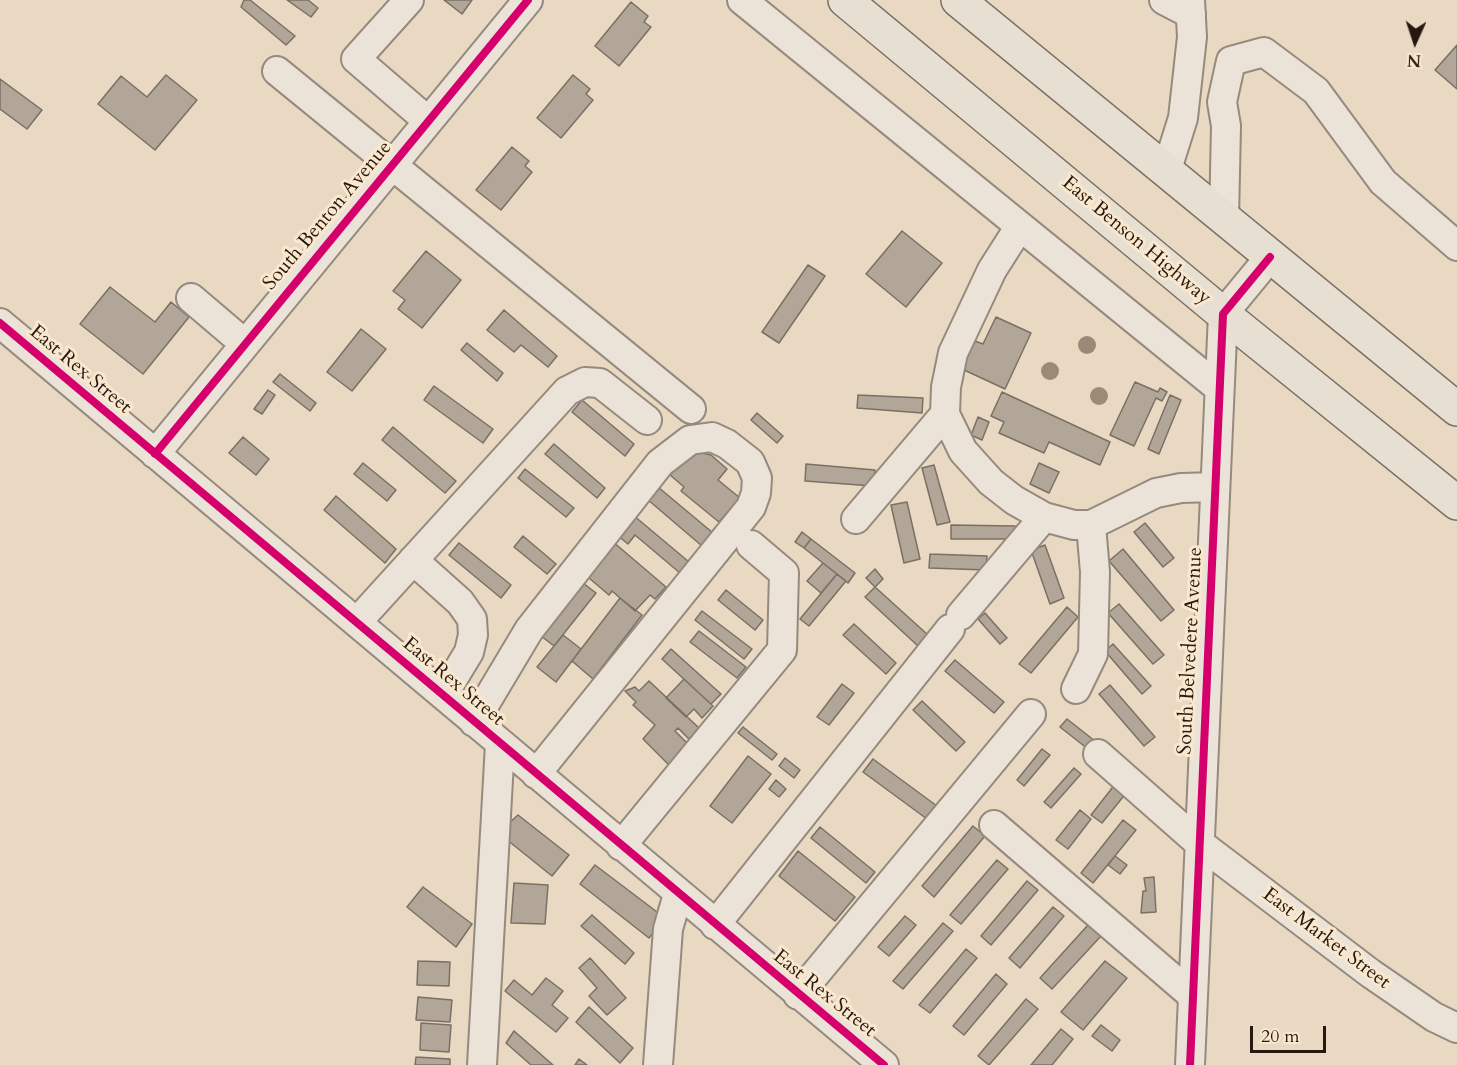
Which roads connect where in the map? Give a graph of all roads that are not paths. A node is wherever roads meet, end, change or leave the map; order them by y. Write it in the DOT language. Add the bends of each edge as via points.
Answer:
graph roads {
  1 [pos="409,0"];
  2 [pos="528,0"];
  3 [pos="742,0"];
  4 [pos="845,0"];
  5 [pos="958,0"];
  6 [pos="1164,0"];
  7 [pos="1190,7"];
  8 [pos="277,71"];
  9 [pos="428,121"];
  10 [pos="392,165"];
  11 [pos="1167,169"];
  12 [pos="1224,219"];
  13 [pos="1020,226"];
  14 [pos="1457,246"];
  15 [pos="1270,257"];
  16 [pos="191,298"];
  17 [pos="1223,314"];
  18 [pos="0,324"];
  19 [pos="244,344"];
  20 [pos="1219,388"];
  21 [pos="691,409"];
  22 [pos="1457,409"];
  23 [pos="945,414"];
  24 [pos="647,420"];
  25 [pos="154,454"];
  26 [pos="1215,487"];
  27 [pos="1457,503"];
  28 [pos="1044,517"];
  29 [pos="856,519"];
  30 [pos="1091,525"];
  31 [pos="751,545"];
  32 [pos="412,560"];
  33 [pos="357,622"];
  34 [pos="1076,689"];
  35 [pos="443,695"];
  36 [pos="1031,714"];
  37 [pos="474,722"];
  38 [pos="500,744"];
  39 [pos="1098,754"];
  40 [pos="536,774"];
  41 [pos="994,825"];
  42 [pos="1199,843"];
  43 [pos="621,846"];
  44 [pos="678,894"];
  45 [pos="715,925"];
  46 [pos="798,995"];
  47 [pos="1193,996"];
  48 [pos="1457,1028"];
  49 [pos="482,1065"];
  50 [pos="658,1065"];
  51 [pos="884,1065"];
  52 [pos="1190,1065"];
  1 -- 9 [label="street" via="356,59"];
  2 -- 9 [label="street, South Benton Avenue"];
  3 -- 13 [label="street"];
  4 -- 17 [label="main road, East Benson Highway"];
  5 -- 11 [label="main road"];
  6 -- 7 [label="street"];
  7 -- 11 [label="street" via="1192,37 1183,118"];
  8 -- 10 [label="street"];
  9 -- 10 [label="street, South Benton Avenue"];
  10 -- 19 [label="street, South Benton Avenue"];
  10 -- 21 [label="street"];
  11 -- 12 [label="main road"];
  12 -- 14 [label="street" via="1226,126 1222,102 1231,61 1264,52 1316,91 1383,182"];
  12 -- 15 [label="main road"];
  13 -- 20 [label="street"];
  13 -- 23 [label="street" via="992,270 953,353"];
  15 -- 17 [label="street"];
  15 -- 22 [label="main road"];
  16 -- 19 [label="street"];
  17 -- 20 [label="street, South Belvedere Avenue"];
  17 -- 27 [label="main road, East Benson Highway"];
  18 -- 25 [label="street, East Rex Street"];
  19 -- 25 [label="street, South Benton Avenue"];
  20 -- 26 [label="street, South Belvedere Avenue"];
  23 -- 28 [label="street" via="963,451 991,482"];
  23 -- 29 [label="street"];
  24 -- 32 [label="street" via="600,383 585,382 567,391"];
  25 -- 33 [label="street, East Rex Street"];
  26 -- 30 [label="street" via="1156,493"];
  26 -- 42 [label="street, South Belvedere Avenue"];
  28 -- 30 [label="street"];
  28 -- 45 [label="street"];
  30 -- 34 [label="street" via="1095,572 1093,654"];
  31 -- 43 [label="street" via="784,573 782,650"];
  32 -- 33 [label="street"];
  32 -- 35 [label="street" via="460,602 472,619 470,652"];
  33 -- 35 [label="street, East Rex Street"];
  35 -- 37 [label="street, East Rex Street"];
  36 -- 46 [label="street"];
  37 -- 38 [label="street, East Rex Street"];
  37 -- 40 [label="street" via="529,630 660,463 690,440 712,437 750,462 757,478 751,507"];
  38 -- 40 [label="street, East Rex Street"];
  38 -- 49 [label="street"];
  39 -- 42 [label="street, East Market Street"];
  40 -- 43 [label="street, East Rex Street"];
  41 -- 47 [label="street"];
  42 -- 47 [label="street, South Belvedere Avenue"];
  42 -- 48 [label="street, East Market Street" via="1370,973"];
  43 -- 44 [label="street, East Rex Street"];
  44 -- 45 [label="street, East Rex Street"];
  44 -- 50 [label="street" via="668,929"];
  45 -- 46 [label="street, East Rex Street"];
  46 -- 51 [label="street, East Rex Street"];
  47 -- 52 [label="street, South Belvedere Avenue"];
}
